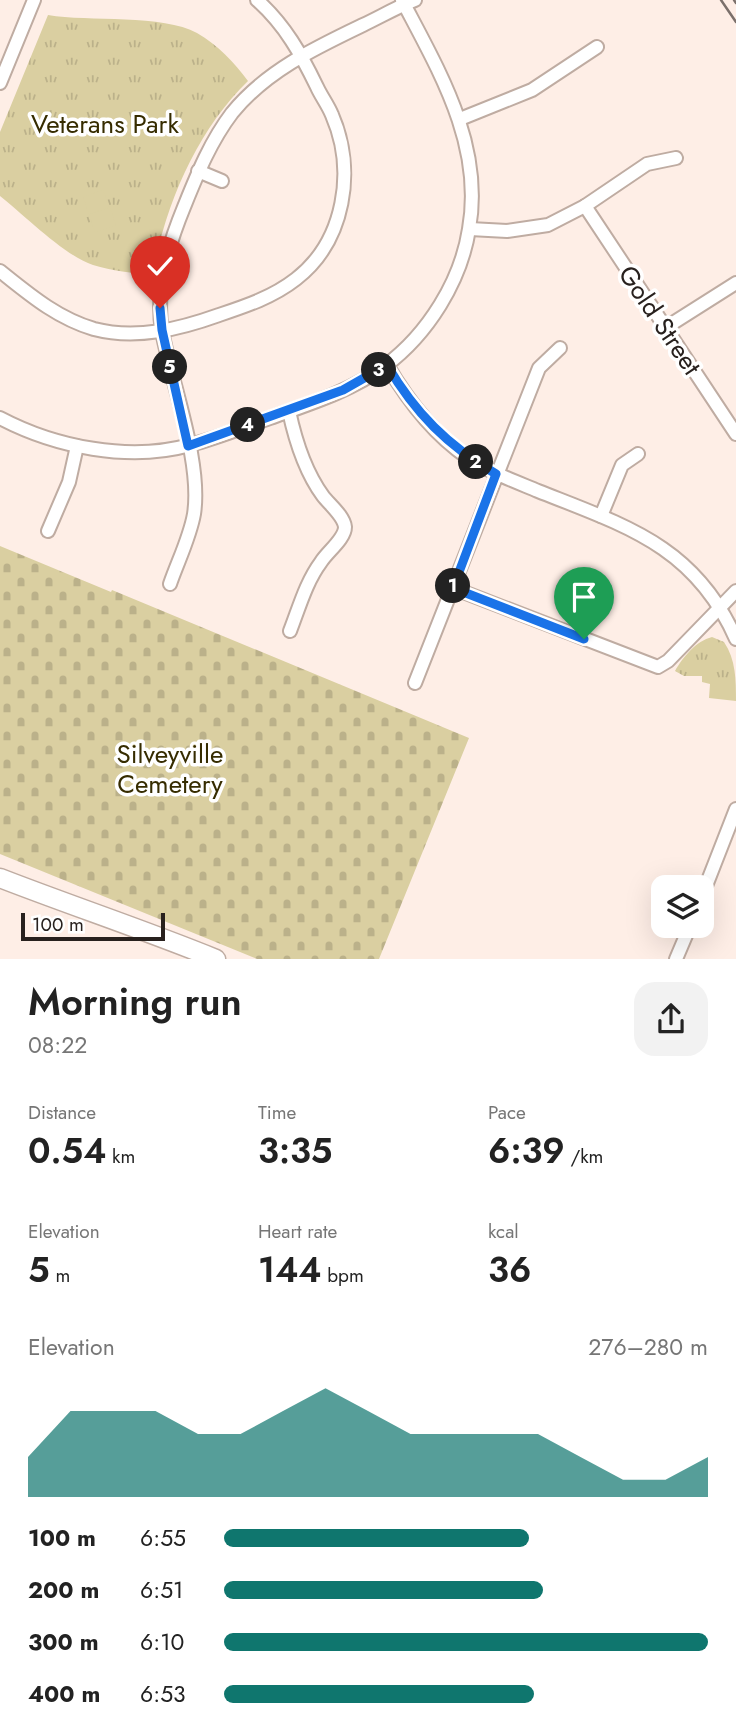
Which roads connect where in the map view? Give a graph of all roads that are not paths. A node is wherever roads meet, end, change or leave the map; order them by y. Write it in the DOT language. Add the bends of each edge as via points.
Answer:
graph roads {
  1 [pos="34,0"];
  2 [pos="257,0"];
  3 [pos="407,1"];
  4 [pos="597,47"];
  5 [pos="302,54"];
  6 [pos="0,83"];
  7 [pos="460,119"];
  8 [pos="676,158"];
  9 [pos="198,171"];
  10 [pos="222,181"];
  11 [pos="584,206"];
  12 [pos="470,229"];
  13 [pos="0,271"];
  14 [pos="736,283"];
  15 [pos="666,328"];
  16 [pos="162,330"];
  17 [pos="560,348"];
  18 [pos="387,365"];
  19 [pos="289,411"];
  20 [pos="0,418"];
  21 [pos="736,434"];
  22 [pos="77,446"];
  23 [pos="188,446"];
  24 [pos="638,454"];
  25 [pos="496,474"];
  26 [pos="601,516"];
  27 [pos="48,531"];
  28 [pos="170,584"];
  29 [pos="453,588"];
  30 [pos="736,591"];
  31 [pos="720,609"];
  32 [pos="290,631"];
  33 [pos="736,639"];
  34 [pos="415,683"];
  35 [pos="736,809"];
  36 [pos="732,830"];
  37 [pos="712,875"];
  38 [pos="1,883"];
  39 [pos="685,938"];
  40 [pos="216,959"];
  41 [pos="676,959"];
  1 -- 6 [label="street"];
  2 -- 5 [label="street"];
  3 -- 5 [label="street"];
  3 -- 7 [label="street"];
  4 -- 7 [label="street" via="532,90"];
  5 -- 9 [label="street" via="232,113"];
  5 -- 16 [label="street" via="332,114 345,170 344,197 326,243 296,279 274,293 195,324"];
  7 -- 12 [label="street" via="469,153"];
  8 -- 11 [label="street" via="647,164"];
  9 -- 10 [label="street"];
  9 -- 16 [label="street" via="168,249 160,308"];
  11 -- 12 [label="street" via="548,225 507,231"];
  11 -- 15 [label="street, Gold Street"];
  12 -- 18 [label="street" via="461,261 439,306"];
  13 -- 16 [label="street" via="47,308 78,323 112,332"];
  14 -- 15 [label="street"];
  15 -- 21 [label="street, Gold Street"];
  16 -- 23 [label="street"];
  17 -- 25 [label="street" via="538,368"];
  18 -- 19 [label="street" via="343,390"];
  18 -- 25 [label="street" via="440,435"];
  19 -- 23 [label="street"];
  19 -- 32 [label="street" via="308,467 345,527 305,590"];
  20 -- 22 [label="street" via="31,433"];
  22 -- 23 [label="street" via="138,451"];
  22 -- 27 [label="street" via="69,482"];
  23 -- 28 [label="street" via="196,489 194,515"];
  24 -- 26 [label="street" via="622,465"];
  25 -- 26 [label="street"];
  25 -- 29 [label="street"];
  26 -- 31 [label="street" via="668,551"];
  29 -- 31 [label="street" via="658,667"];
  29 -- 34 [label="street"];
  30 -- 31 [label="street"];
  31 -- 33 [label="street"];
  35 -- 36 [label="street"];
  36 -- 37 [label="street"];
  38 -- 40 [label="main road"];
  39 -- 41 [label="street"];
}
